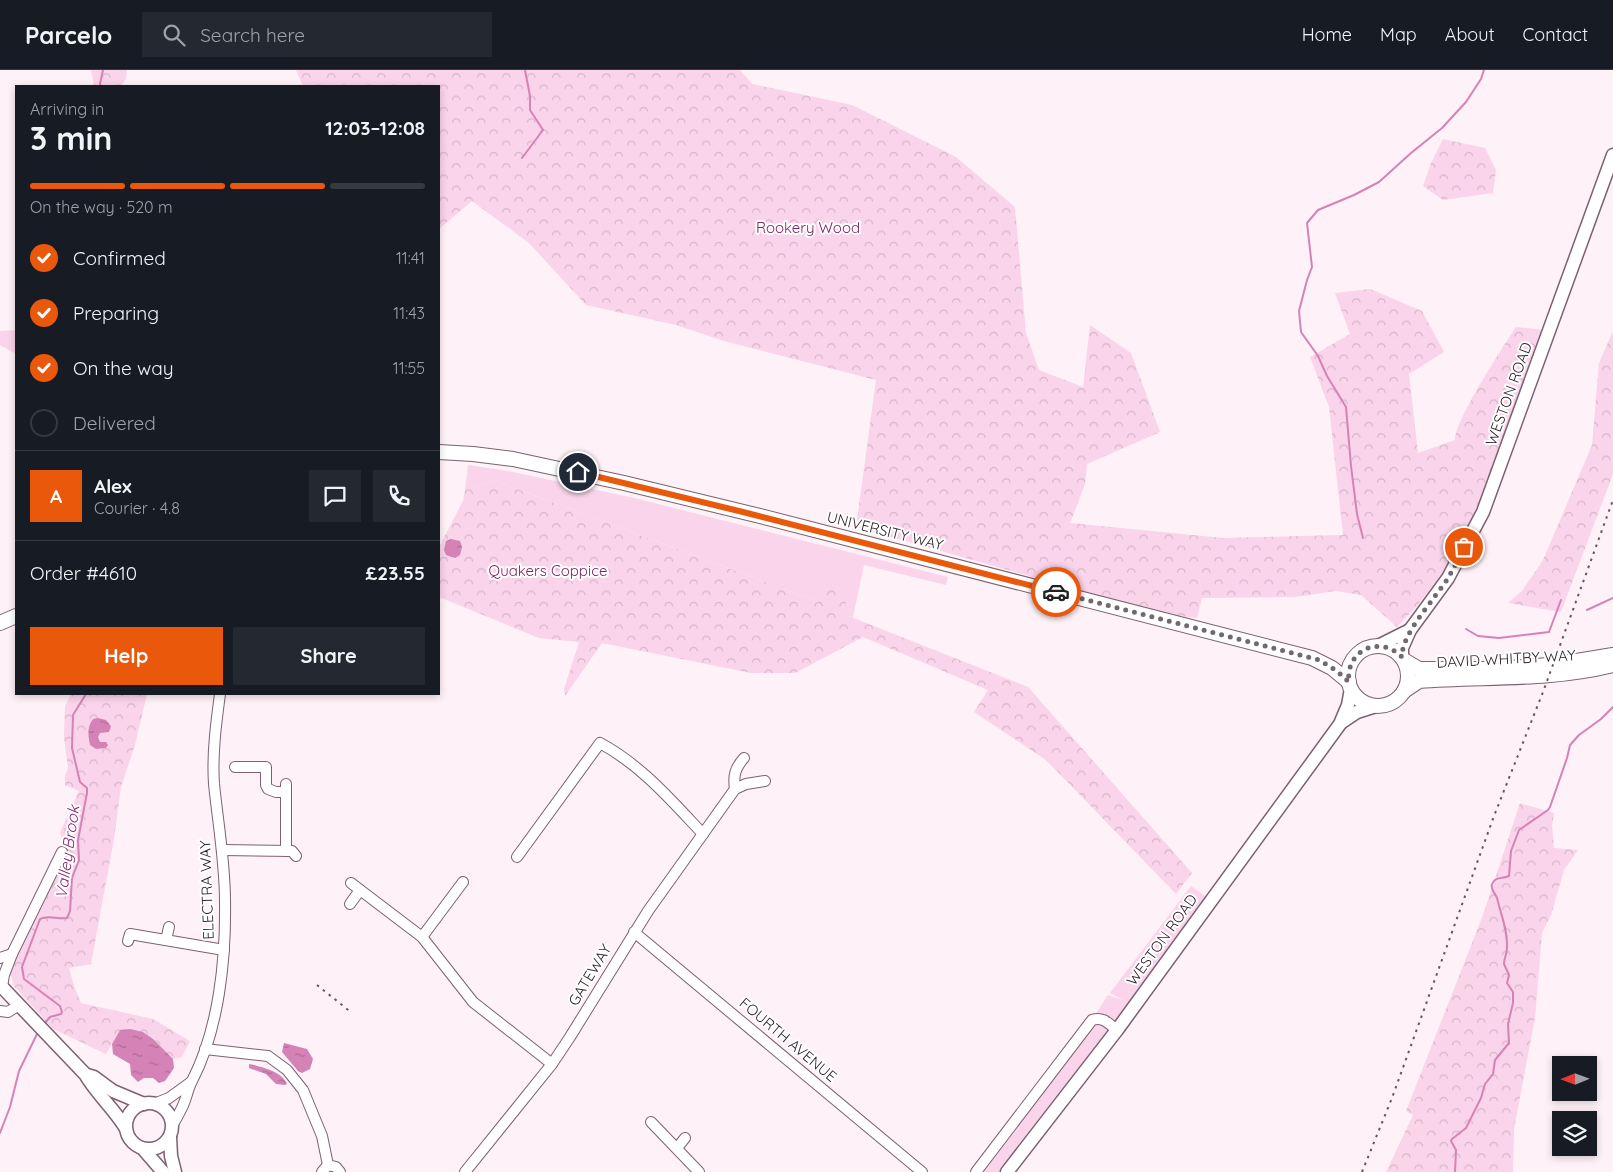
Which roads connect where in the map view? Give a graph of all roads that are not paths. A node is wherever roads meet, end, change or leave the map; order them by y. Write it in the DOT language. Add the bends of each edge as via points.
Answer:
graph roads {
  1 [pos="1613,155"];
  2 [pos="440,452"];
  3 [pos="15,616"];
  4 [pos="0,623"];
  5 [pos="1410,630"];
  6 [pos="1378,646"];
  7 [pos="1613,655"];
  8 [pos="1355,658"];
  9 [pos="1403,659"];
  10 [pos="1319,660"];
  11 [pos="1613,665"];
  12 [pos="1350,686"];
  13 [pos="1404,691"];
  14 [pos="220,695"];
  15 [pos="1376,706"];
  16 [pos="1340,724"];
  17 [pos="744,758"];
  18 [pos="235,767"];
  19 [pos="765,781"];
  20 [pos="735,789"];
  21 [pos="703,834"];
  22 [pos="222,850"];
  23 [pos="286,851"];
  24 [pos="62,852"];
  25 [pos="296,856"];
  26 [pos="517,857"];
  27 [pos="463,882"];
  28 [pos="352,883"];
  29 [pos="360,890"];
  30 [pos="350,904"];
  31 [pos="169,927"];
  32 [pos="634,932"];
  33 [pos="422,937"];
  34 [pos="166,940"];
  35 [pos="128,941"];
  36 [pos="224,950"];
  37 [pos="12,954"];
  38 [pos="0,958"];
  39 [pos="1,986"];
  40 [pos="19,1005"];
  41 [pos="0,1010"];
  42 [pos="1117,1030"];
  43 [pos="205,1049"];
  44 [pos="552,1064"];
  45 [pos="85,1074"];
  46 [pos="191,1082"];
  47 [pos="149,1104"];
  48 [pos="651,1122"];
  49 [pos="125,1127"];
  50 [pos="171,1132"];
  51 [pos="686,1138"];
  52 [pos="677,1148"];
  53 [pos="144,1150"];
  54 [pos="325,1168"];
  55 [pos="163,1172"];
  56 [pos="175,1172"];
  57 [pos="340,1172"];
  58 [pos="465,1172"];
  59 [pos="698,1172"];
  60 [pos="922,1172"];
  61 [pos="976,1172"];
  62 [pos="1006,1172"];
  1 -- 5 [label="main road, WESTON ROAD" via="1483,512 1448,578"];
  2 -- 10 [label="highway, UNIVERSITY WAY" via="513,459 631,484"];
  3 -- 4 [label="highway"];
  5 -- 6 [label="main road, WESTON ROAD"];
  5 -- 9 [label="main road, WESTON ROAD" via="1403,644"];
  6 -- 8 [label="highway" via="1363,651"];
  6 -- 9 [label="highway" via="1389,648"];
  7 -- 9 [label="highway, DAVID WHITBY WAY" via="1550,665 1481,669 1419,669"];
  8 -- 10 [label="highway, UNIVERSITY WAY"];
  8 -- 12 [label="highway" via="1349,672"];
  9 -- 13 [label="highway" via="1408,674"];
  10 -- 12 [label="highway, UNIVERSITY WAY" via="1337,671"];
  11 -- 13 [label="highway, DAVID WHITBY WAY" via="1555,675 1419,681"];
  12 -- 15 [label="highway" via="1361,701"];
  12 -- 16 [label="main road, WESTON ROAD" via="1348,705"];
  13 -- 15 [label="highway" via="1394,702"];
  14 -- 22 [label="street, ELECTRA WAY" via="214,742 214,783"];
  15 -- 16 [label="main road, WESTON ROAD" via="1357,712"];
  16 -- 42 [label="main road, WESTON ROAD"];
  17 -- 20 [label="street, GATEWAY" via="734,773"];
  18 -- 23 [label="street" via="266,767 268,789 276,792 286,788"];
  19 -- 20 [label="street"];
  20 -- 21 [label="street, GATEWAY"];
  21 -- 26 [label="street" via="642,771 600,743"];
  21 -- 32 [label="street, GATEWAY"];
  22 -- 23 [label="street"];
  22 -- 36 [label="street, ELECTRA WAY"];
  23 -- 25 [label="street" via="292,851"];
  24 -- 37 [label="street"];
  27 -- 33 [label="street"];
  28 -- 29 [label="street"];
  29 -- 30 [label="street"];
  29 -- 33 [label="street"];
  31 -- 34 [label="street"];
  32 -- 44 [label="street, GATEWAY"];
  32 -- 60 [label="street, FOURTH AVENUE"];
  33 -- 44 [label="street" via="473,1002"];
  34 -- 35 [label="street" via="130,934"];
  34 -- 36 [label="street"];
  36 -- 43 [label="street, ELECTRA WAY" via="218,997"];
  37 -- 38 [label="street"];
  37 -- 39 [label="street"];
  39 -- 40 [label="main road"];
  40 -- 41 [label="street" via="8,1012"];
  40 -- 45 [label="main road"];
  42 -- 61 [label="street" via="1102,1019 1092,1020"];
  42 -- 62 [label="main road, WESTON ROAD"];
  43 -- 46 [label="street, ELECTRA WAY"];
  43 -- 54 [label="street" via="268,1056 287,1070 303,1090 322,1136"];
  44 -- 58 [label="street, GATEWAY"];
  45 -- 47 [label="main road" via="113,1090"];
  45 -- 49 [label="main road"];
  46 -- 47 [label="street, ELECTRA WAY" via="169,1098"];
  46 -- 50 [label="street, ELECTRA WAY"];
  47 -- 49 [label="main road" via="131,1110"];
  47 -- 50 [label="main road" via="166,1111"];
  48 -- 52 [label="street"];
  49 -- 53 [label="main road" via="131,1141"];
  50 -- 53 [label="main road" via="161,1147"];
  50 -- 56 [label="main road"];
  51 -- 52 [label="street"];
  52 -- 59 [label="street"];
  53 -- 55 [label="main road"];
  54 -- 57 [label="street" via="336,1167"];
}
